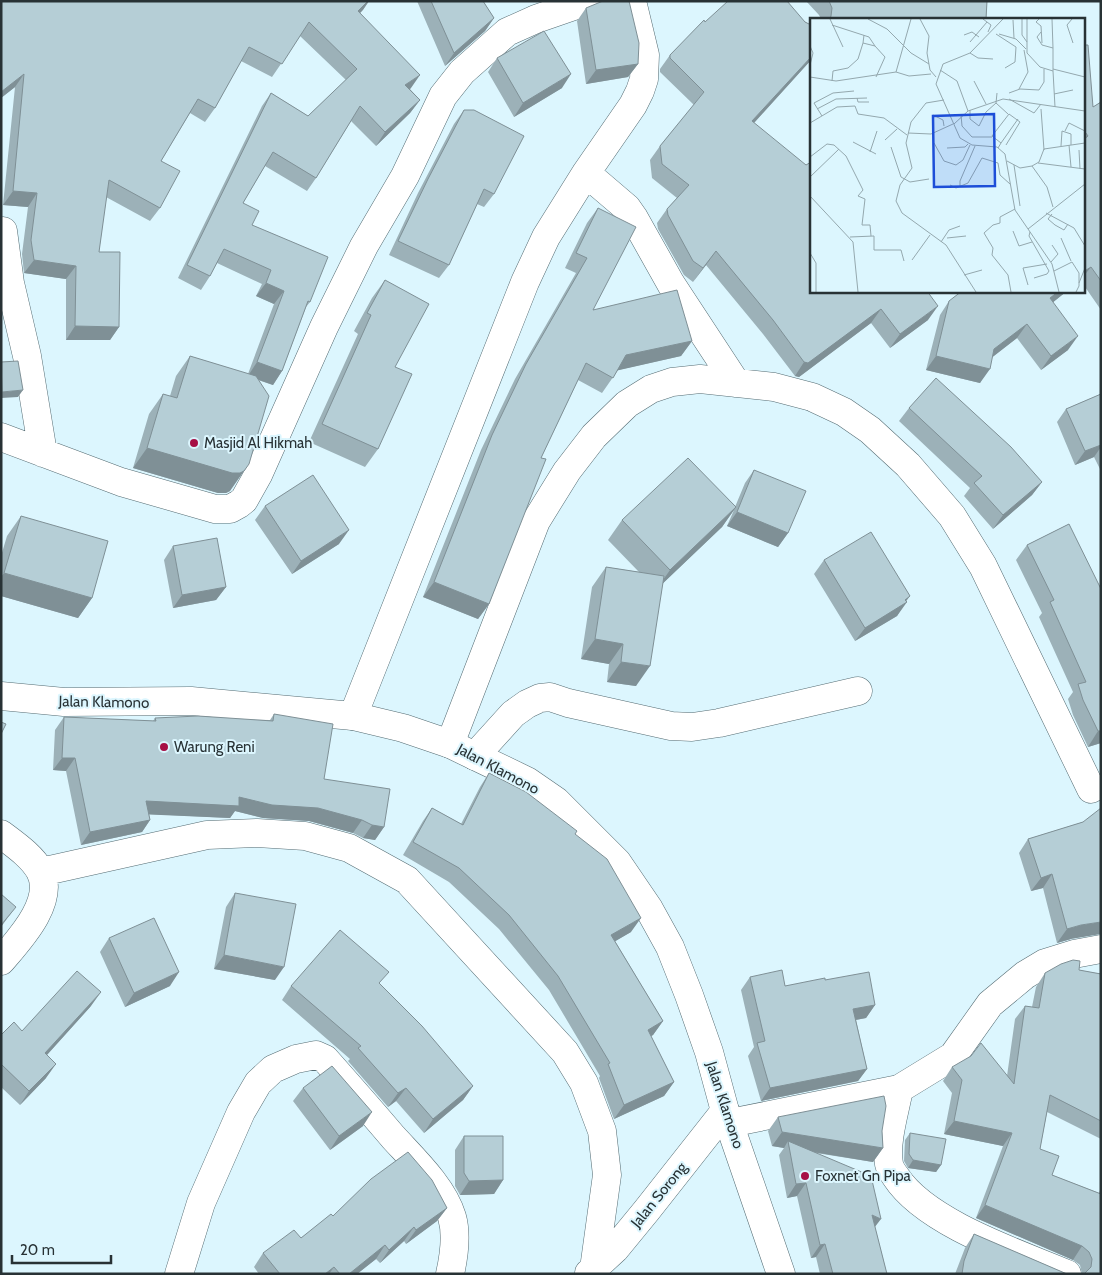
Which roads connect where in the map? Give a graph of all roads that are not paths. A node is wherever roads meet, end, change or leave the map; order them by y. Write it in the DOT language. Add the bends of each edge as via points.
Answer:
graph roads {
  1 [pos="588,1"];
  2 [pos="632,1"];
  3 [pos="586,173"];
  4 [pos="3,231"];
  5 [pos="736,383"];
  6 [pos="1,437"];
  7 [pos="43,453"];
  8 [pos="858,691"];
  9 [pos="1,696"];
  10 [pos="353,716"];
  11 [pos="450,744"];
  12 [pos="475,756"];
  13 [pos="1091,789"];
  14 [pos="1,834"];
  15 [pos="41,872"];
  16 [pos="1101,949"];
  17 [pos="1,961"];
  18 [pos="898,1089"];
  19 [pos="728,1117"];
  20 [pos="591,1271"];
  21 [pos="179,1274"];
  22 [pos="450,1274"];
  23 [pos="782,1274"];
  24 [pos="1067,1274"];
  1 -- 7 [label="street" via="507,32 462,72 444,96 324,326 258,476 244,500 230,509 215,509 121,482"];
  2 -- 3 [label="street" via="644,44 644,79 633,105"];
  3 -- 5 [label="street" via="634,218 671,284"];
  3 -- 10 [label="street" via="546,237 525,282"];
  4 -- 7 [label="street"];
  5 -- 11 [label="street" via="700,379 672,382 651,389 627,404 594,436 567,470 536,520"];
  5 -- 13 [label="street" via="774,387 812,397 844,412 870,430 908,465 952,516 983,566"];
  6 -- 7 [label="street"];
  8 -- 12 [label="street" via="692,727 670,726 550,697 540,698 513,714"];
  9 -- 10 [label="street, Jalan Klamono" via="64,702 191,701"];
  10 -- 11 [label="street, Jalan Klamono"];
  11 -- 12 [label="street, Jalan Klamono"];
  12 -- 19 [label="street, Jalan Klamono" via="527,781 556,801 617,862 670,946 709,1052"];
  14 -- 15 [label="street" via="20,848"];
  15 -- 17 [label="street" via="44,892 38,908 26,932"];
  15 -- 20 [label="street" via="207,835 256,833 305,836 349,848 407,880 565,1052 584,1083 602,1131 608,1175"];
  16 -- 18 [label="street" via="1045,963 1025,975 990,1004 953,1056"];
  18 -- 19 [label="street"];
  18 -- 24 [label="street" via="888,1152 889,1167 903,1188 924,1207 980,1238"];
  19 -- 20 [label="street, Jalan Sorong" via="615,1249"];
  19 -- 23 [label="street, Jalan Klamono"];
  21 -- 22 [label="street" via="201,1203 241,1112 258,1084 273,1069 316,1054 325,1059 441,1194 452,1217 454,1236"];
}
